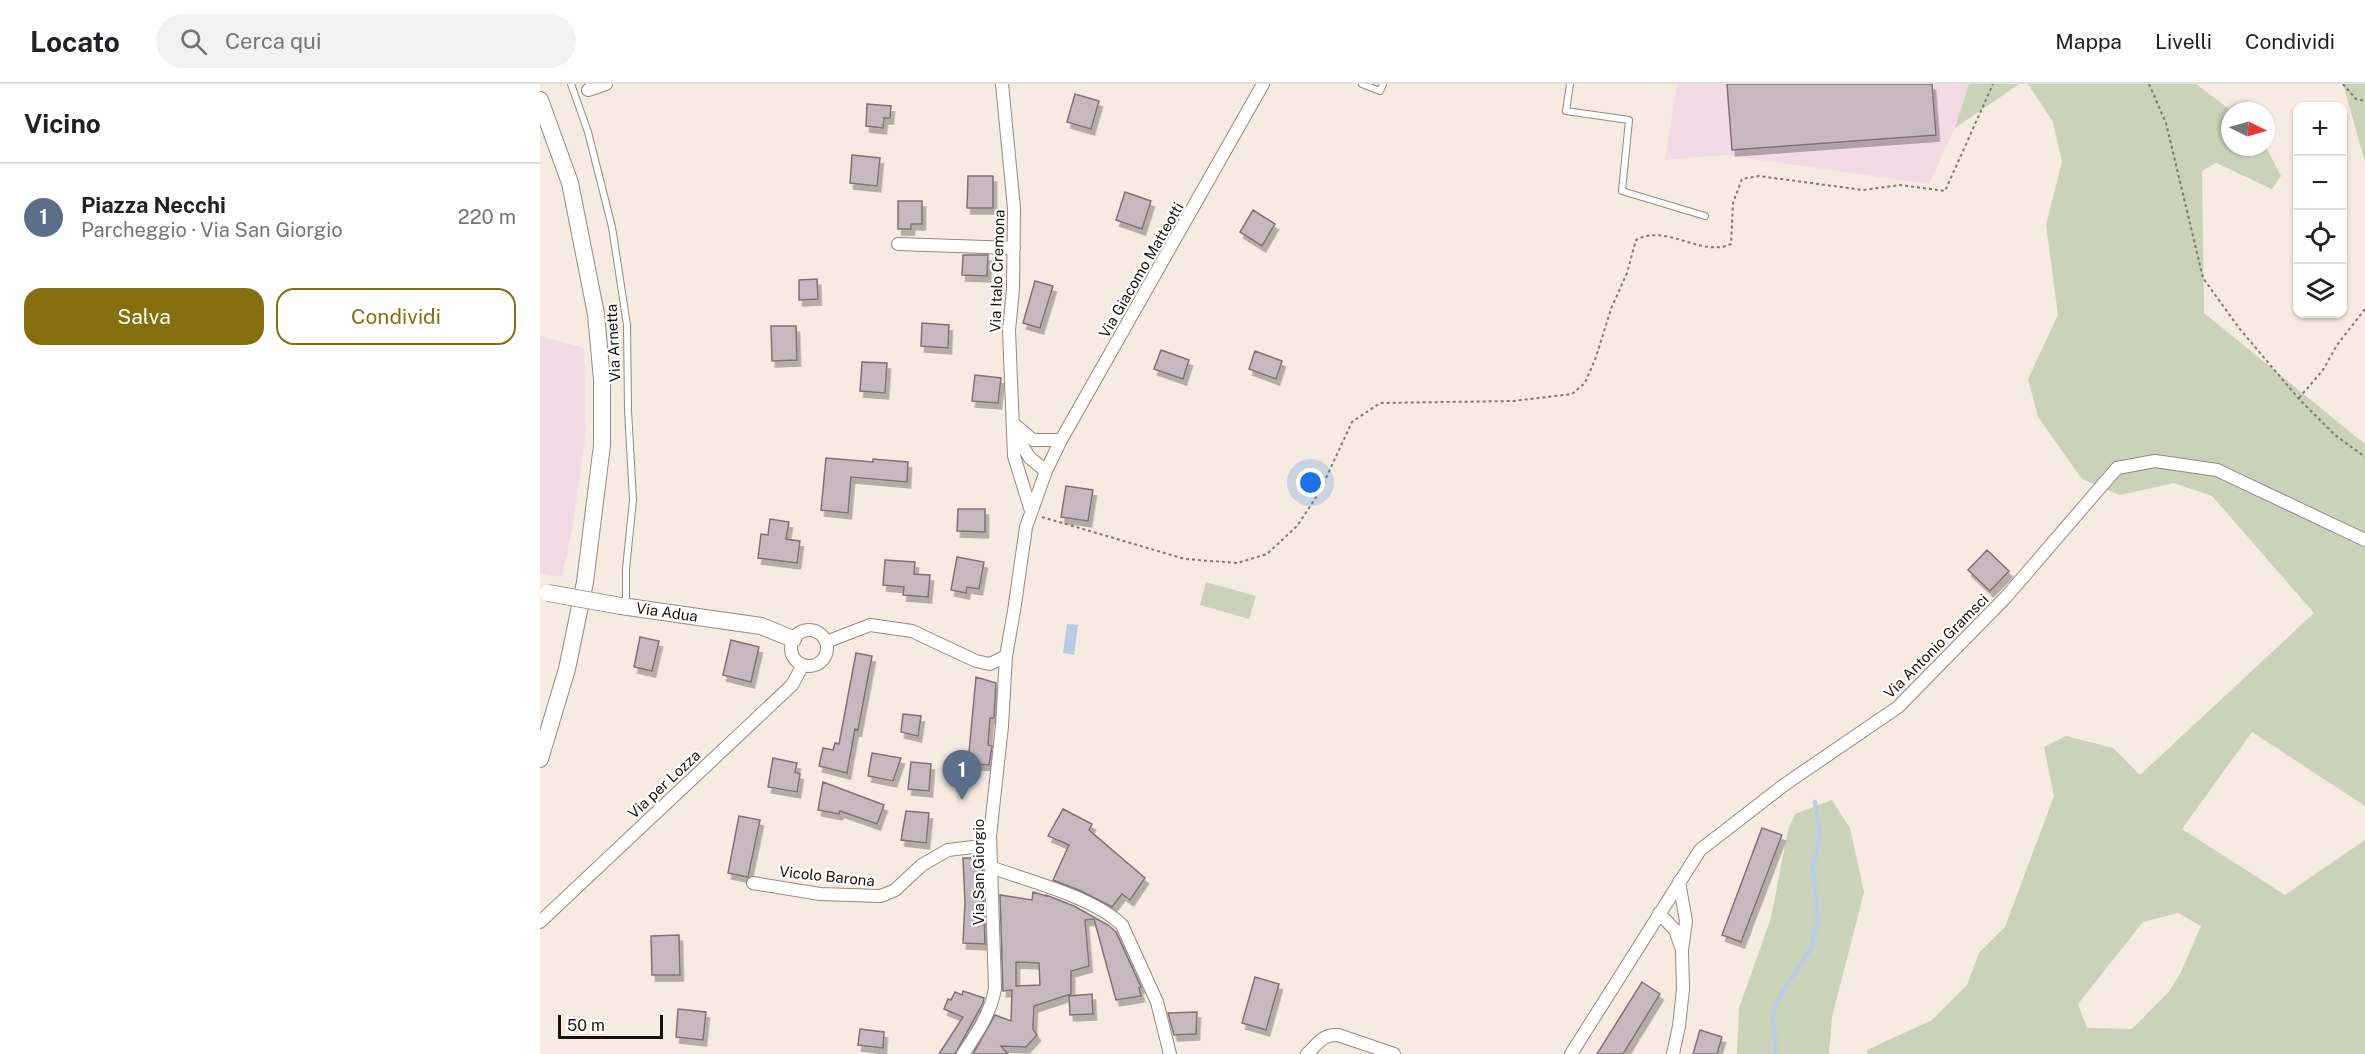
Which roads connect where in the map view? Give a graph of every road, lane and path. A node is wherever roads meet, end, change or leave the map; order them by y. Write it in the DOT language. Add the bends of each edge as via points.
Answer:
graph roads {
  1 [pos="572,84"];
  2 [pos="606,84"];
  3 [pos="1002,84"];
  4 [pos="1263,84"];
  5 [pos="1362,84"];
  6 [pos="1383,84"];
  7 [pos="1570,84"];
  8 [pos="1993,84"];
  9 [pos="2149,84"];
  10 [pos="2343,84"];
  11 [pos="588,90"];
  12 [pos="540,100"];
  13 [pos="2365,101"];
  14 [pos="1705,216"];
  15 [pos="898,244"];
  16 [pos="1014,248"];
  17 [pos="2365,309"];
  18 [pos="2299,399"];
  19 [pos="1014,430"];
  20 [pos="1061,440"];
  21 [pos="2365,457"];
  22 [pos="1046,471"];
  23 [pos="1037,514"];
  24 [pos="2365,540"];
  25 [pos="544,592"];
  26 [pos="623,606"];
  27 [pos="793,639"];
  28 [pos="826,642"];
  29 [pos="1006,656"];
  30 [pos="803,665"];
  31 [pos="540,759"];
  32 [pos="990,845"];
  33 [pos="990,867"];
  34 [pos="753,882"];
  35 [pos="1680,882"];
  36 [pos="1659,913"];
  37 [pos="540,922"];
  38 [pos="1682,950"];
  39 [pos="963,1054"];
  40 [pos="1170,1054"];
  41 [pos="1307,1054"];
  42 [pos="1394,1054"];
  43 [pos="1570,1054"];
  44 [pos="1673,1054"];
  1 -- 26 [label="lane, Via Arnetta" via="612,227 627,325 633,500"];
  2 -- 11 [label="street"];
  3 -- 16 [label="street, Via Italo Cremona"];
  4 -- 20 [label="street, Via Giacomo Matteotti"];
  5 -- 6 [label="lane" via="1380,91"];
  7 -- 14 [label="lane" via="1566,111 1629,120 1622,191"];
  8 -- 23 [label="path" via="1945,191 1900,185 1863,190 1759,176 1742,179 1733,203 1731,244 1723,248 1660,234 1647,234 1636,240 1596,357 1585,383 1572,394 1513,401 1380,403 1352,422 1303,518 1267,554 1237,563 1185,559"];
  9 -- 18 [label="path" via="2166,123 2203,278"];
  10 -- 13 [label="path" via="2356,99"];
  12 -- 31 [label="main road" via="570,183 596,314 602,380 602,445 585,582 567,669"];
  15 -- 16 [label="street"];
  16 -- 19 [label="street, Via Italo Cremona" via="1009,330"];
  17 -- 18 [label="path"];
  18 -- 21 [label="path" via="2335,435"];
  19 -- 20 [label="street" via="1033,440"];
  19 -- 22 [label="street, Via Italo Cremona" via="1030,458"];
  19 -- 23 [label="street, Via Italo Cremona" via="1014,456"];
  20 -- 22 [label="street, Via Giacomo Matteotti"];
  22 -- 23 [label="street, Via San Giorgio"];
  23 -- 29 [label="street, Via San Giorgio" via="1026,527"];
  24 -- 35 [label="street, Via Antonio Gramsci" via="2217,470 2155,460 2117,468 2007,597 1898,707 1784,785 1700,850"];
  25 -- 26 [label="main road, Via Adua, bridge"];
  26 -- 27 [label="main road, Via Adua" via="761,626"];
  27 -- 28 [label="street" via="802,631 812,630"];
  27 -- 30 [label="street" via="793,657"];
  28 -- 29 [label="street" via="870,625 912,631 976,661 990,664"];
  28 -- 30 [label="street" via="826,653 820,662"];
  29 -- 32 [label="street, Via San Giorgio"];
  30 -- 37 [label="street, Via per Lozza" via="792,685"];
  32 -- 33 [label="street, Via San Giorgio"];
  32 -- 34 [label="street, Vicolo Barona" via="948,850 881,897 820,894"];
  33 -- 39 [label="street, Via San Giorgio" via="995,988 993,1001"];
  33 -- 40 [label="street" via="1086,902 1122,925 1157,1002"];
  35 -- 36 [label="street, Via Antonio Gramsci"];
  35 -- 38 [label="street" via="1686,921"];
  36 -- 38 [label="street" via="1675,930"];
  36 -- 43 [label="street, Via Antonio Gramsci"];
  38 -- 44 [label="street" via="1683,988"];
  41 -- 42 [label="street" via="1332,1034"];
}
